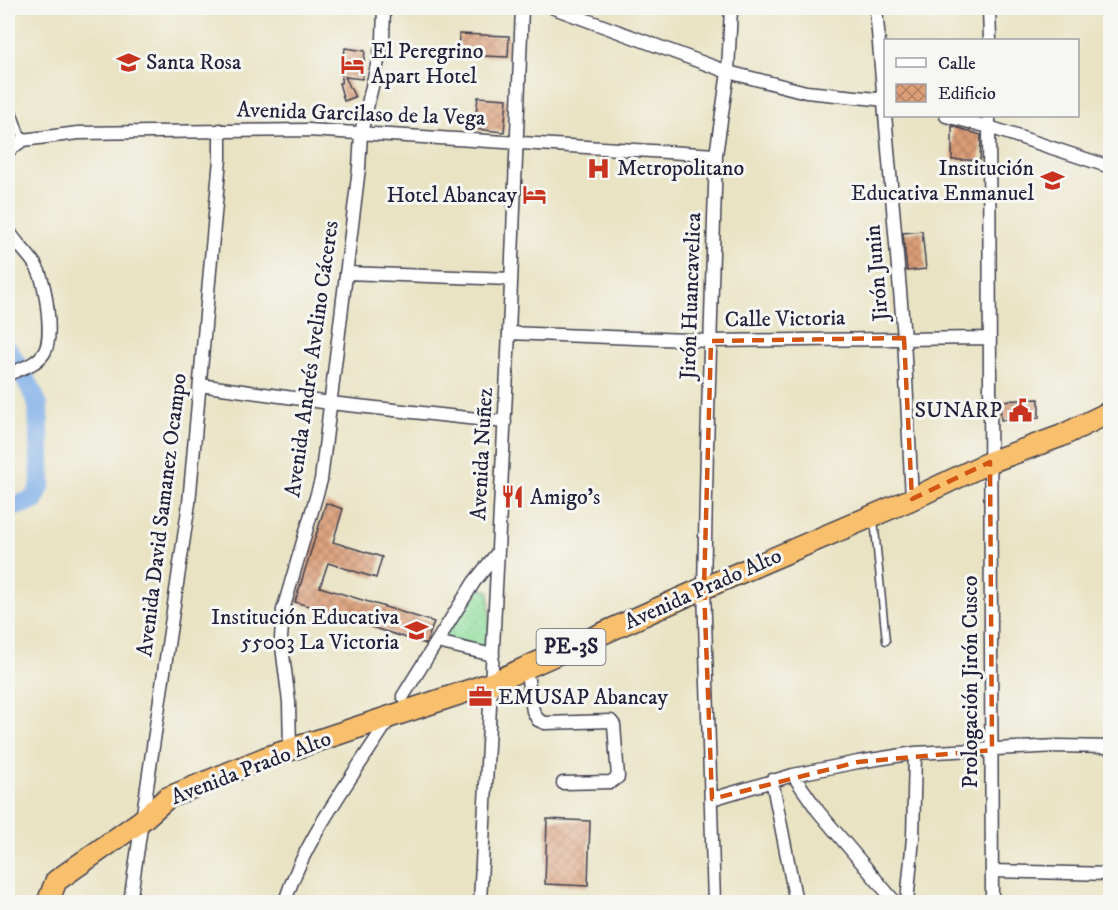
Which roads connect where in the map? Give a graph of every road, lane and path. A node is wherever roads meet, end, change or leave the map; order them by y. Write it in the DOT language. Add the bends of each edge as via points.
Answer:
graph roads {
  1 [pos="384,8"];
  2 [pos="522,8"];
  3 [pos="554,8"];
  4 [pos="731,8"];
  5 [pos="876,8"];
  6 [pos="989,8"];
  7 [pos="990,39"];
  8 [pos="728,72"];
  9 [pos="8,97"];
  10 [pos="884,99"];
  11 [pos="886,117"];
  12 [pos="955,117"];
  13 [pos="989,121"];
  14 [pos="220,130"];
  15 [pos="361,133"];
  16 [pos="22,140"];
  17 [pos="516,142"];
  18 [pos="8,151"];
  19 [pos="716,155"];
  20 [pos="1110,167"];
  21 [pos="8,229"];
  22 [pos="346,273"];
  23 [pos="511,279"];
  24 [pos="509,333"];
  25 [pos="904,338"];
  26 [pos="989,338"];
  27 [pos="711,341"];
  28 [pos="8,374"];
  29 [pos="200,385"];
  30 [pos="330,403"];
  31 [pos="1110,412"];
  32 [pos="505,422"];
  33 [pos="990,462"];
  34 [pos="912,499"];
  35 [pos="874,516"];
  36 [pos="498,552"];
  37 [pos="704,588"];
  38 [pos="886,641"];
  39 [pos="437,642"];
  40 [pos="493,656"];
  41 [pos="526,668"];
  42 [pos="492,682"];
  43 [pos="403,696"];
  44 [pos="391,717"];
  45 [pos="1110,747"];
  46 [pos="290,750"];
  47 [pos="992,750"];
  48 [pos="915,753"];
  49 [pos="793,776"];
  50 [pos="772,780"];
  51 [pos="563,783"];
  52 [pos="712,799"];
  53 [pos="141,821"];
  54 [pos="992,871"];
  55 [pos="1110,874"];
  56 [pos="48,901"];
  57 [pos="130,903"];
  58 [pos="285,903"];
  59 [pos="480,903"];
  60 [pos="714,903"];
  61 [pos="796,903"];
  62 [pos="895,903"];
  63 [pos="907,903"];
  64 [pos="992,903"];
  1 -- 15 [label="street, Avenida Andrés Avelino Cáceres" via="383,40"];
  2 -- 17 [label="street, Avenida Nuñez"];
  3 -- 8 [label="street"];
  4 -- 8 [label="street, Jirón Huancavelica"];
  5 -- 10 [label="street, Jirón Junin"];
  6 -- 7 [label="street"];
  8 -- 10 [label="street" via="806,92"];
  8 -- 19 [label="street, Jirón Huancavelica"];
  9 -- 16 [label="lane"];
  11 -- 25 [label="street, Jirón Junin"];
  12 -- 13 [label="street"];
  13 -- 20 [label="street"];
  13 -- 26 [label="street, Prologación Jirón Cusco"];
  14 -- 15 [label="street, Avenida Garcilaso de la Vega"];
  14 -- 16 [label="street, Avenida Garcilaso de la Vega" via="78,133"];
  14 -- 29 [label="street, Avenida David Samanez Ocampo"];
  15 -- 17 [label="street, Avenida Garcilaso de la Vega"];
  15 -- 22 [label="street, Avenida Andrés Avelino Cáceres"];
  16 -- 18 [label="street"];
  17 -- 19 [label="street, Avenida Garcilaso de la Vega"];
  17 -- 23 [label="street, Avenida Nuñez"];
  19 -- 27 [label="street, Jirón Huancavelica"];
  21 -- 28 [label="street" via="37,268 45,288 49,326 45,352 34,363"];
  22 -- 23 [label="street"];
  22 -- 30 [label="street, Avenida Andrés Avelino Cáceres"];
  23 -- 24 [label="street, Avenida Nuñez"];
  24 -- 27 [label="street, Calle Victoria"];
  24 -- 32 [label="street, Avenida Nuñez"];
  25 -- 26 [label="street, Calle Victoria"];
  25 -- 27 [label="street, Calle Victoria"];
  25 -- 34 [label="street, Jirón Junin"];
  26 -- 33 [label="street, Prologación Jirón Cusco"];
  27 -- 37 [label="street, Jirón Huancavelica"];
  29 -- 30 [label="street"];
  29 -- 53 [label="street, Avenida David Samanez Ocampo" via="189,502"];
  30 -- 32 [label="street"];
  30 -- 46 [label="street, Avenida Andrés Avelino Cáceres" via="321,480 283,610 281,639"];
  31 -- 33 [label="highway, Avenida Prado Alto / PE-3S" via="1061,436"];
  32 -- 36 [label="street, Avenida Nuñez"];
  33 -- 34 [label="highway, Avenida Prado Alto / PE-3S"];
  33 -- 47 [label="street, Prologación Jirón Cusco"];
  34 -- 35 [label="highway, Avenida Prado Alto / PE-3S"];
  35 -- 37 [label="highway, Avenida Prado Alto / PE-3S"];
  35 -- 38 [label="lane"];
  36 -- 39 [label="street" via="474,582"];
  36 -- 40 [label="street, Avenida Nuñez"];
  37 -- 41 [label="highway, Avenida Prado Alto / PE-3S"];
  37 -- 52 [label="street, Jirón Huancavelica"];
  39 -- 40 [label="street"];
  39 -- 43 [label="street"];
  40 -- 42 [label="street, Avenida Nuñez"];
  41 -- 42 [label="highway, Avenida Prado Alto / PE-3S"];
  41 -- 51 [label="street" via="538,720 614,725 616,780"];
  42 -- 44 [label="highway, Avenida Prado Alto / PE-3S"];
  42 -- 59 [label="street, Avenida Nuñez"];
  44 -- 46 [label="highway, Avenida Prado Alto / PE-3S"];
  44 -- 58 [label="street" via="292,878"];
  45 -- 47 [label="street"];
  46 -- 53 [label="highway, Avenida Prado Alto / PE-3S" via="168,798"];
  47 -- 48 [label="street"];
  47 -- 54 [label="street, Prologación Jirón Cusco"];
  48 -- 49 [label="street"];
  48 -- 63 [label="street"];
  49 -- 50 [label="street"];
  49 -- 62 [label="street"];
  50 -- 52 [label="street"];
  50 -- 61 [label="street"];
  52 -- 60 [label="street, Jirón Huancavelica"];
  53 -- 56 [label="highway, Avenida Prado Alto / PE-3S" via="56,881"];
  53 -- 57 [label="street, Avenida David Samanez Ocampo"];
  54 -- 55 [label="street"];
  54 -- 64 [label="street, Prologación Jirón Cusco"];
}
